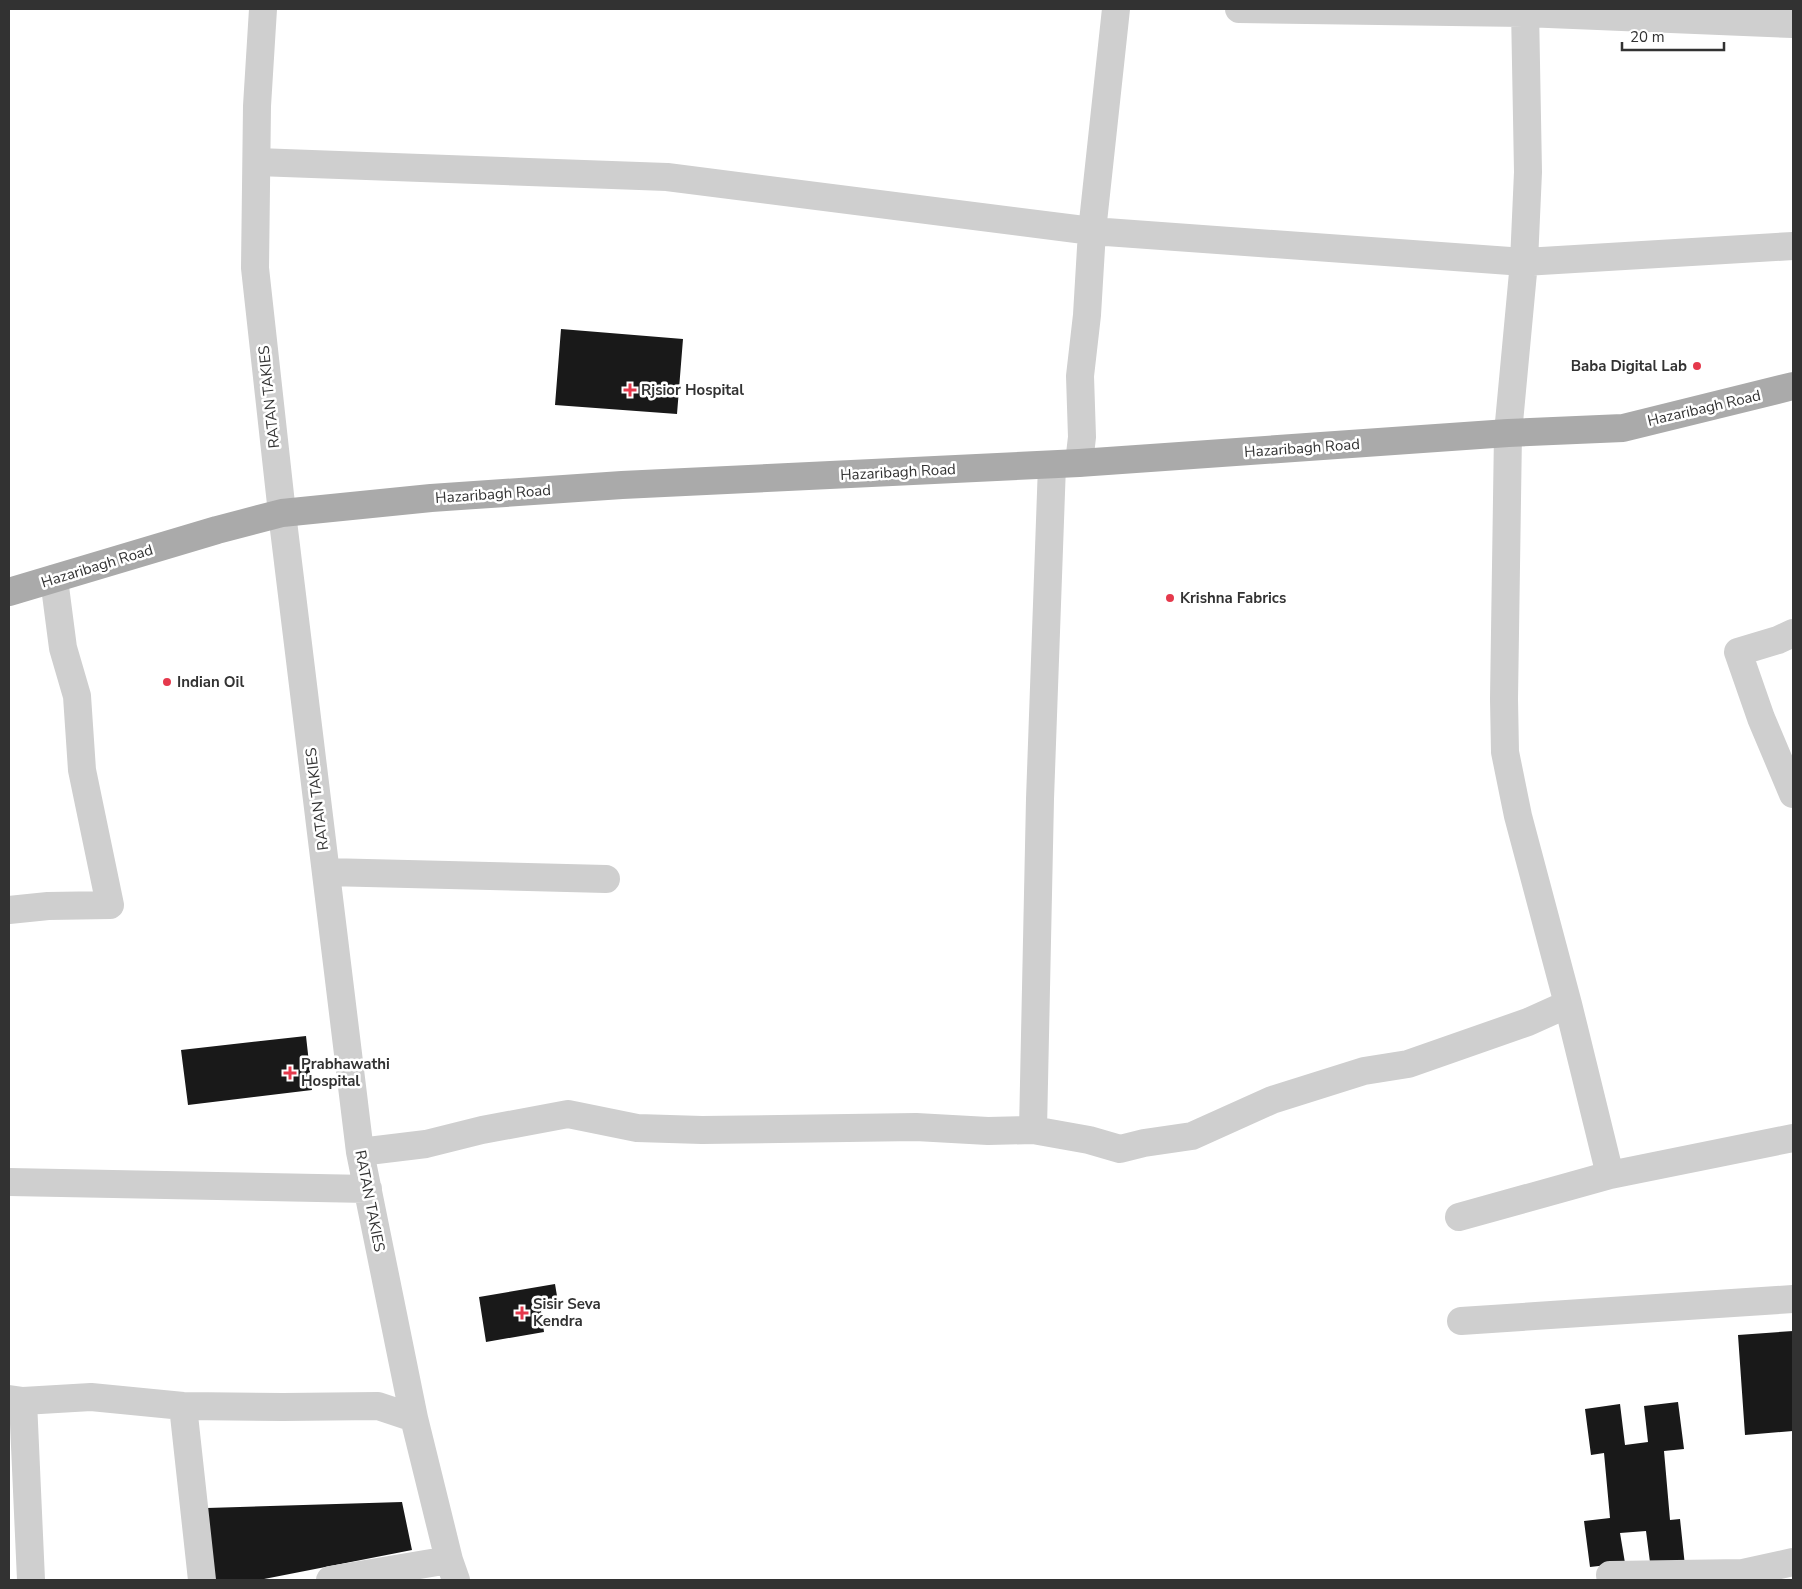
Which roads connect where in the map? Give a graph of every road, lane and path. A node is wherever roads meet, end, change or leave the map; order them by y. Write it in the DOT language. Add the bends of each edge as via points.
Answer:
graph roads {
  1 [pos="263,9"];
  2 [pos="1116,9"];
  3 [pos="1239,9"];
  4 [pos="1524,11"];
  5 [pos="1793,24"];
  6 [pos="257,162"];
  7 [pos="1092,231"];
  8 [pos="1793,246"];
  9 [pos="1524,262"];
  10 [pos="1791,392"];
  11 [pos="1508,433"];
  12 [pos="1079,463"];
  13 [pos="1052,465"];
  14 [pos="282,513"];
  15 [pos="54,579"];
  16 [pos="9,592"];
  17 [pos="1793,633"];
  18 [pos="1793,794"];
  19 [pos="326,872"];
  20 [pos="606,879"];
  21 [pos="9,910"];
  22 [pos="1568,1004"];
  23 [pos="1033,1130"];
  24 [pos="1793,1138"];
  25 [pos="360,1152"];
  26 [pos="1610,1176"];
  27 [pos="9,1182"];
  28 [pos="368,1189"];
  29 [pos="1459,1217"];
  30 [pos="1793,1299"];
  31 [pos="1461,1321"];
  32 [pos="16,1400"];
  33 [pos="183,1406"];
  34 [pos="414,1418"];
  35 [pos="1793,1562"];
  36 [pos="453,1570"];
  37 [pos="1610,1575"];
  38 [pos="31,1580"];
  39 [pos="202,1580"];
  40 [pos="330,1580"];
  1 -- 6 [label="street, RATAN TAKIES"];
  2 -- 7 [label="street"];
  3 -- 4 [label="street"];
  4 -- 5 [label="street"];
  4 -- 9 [label="street" via="1528,172"];
  6 -- 7 [label="street" via="667,177"];
  6 -- 14 [label="street, RATAN TAKIES" via="255,268"];
  7 -- 9 [label="street"];
  7 -- 12 [label="street" via="1080,376 1082,437"];
  8 -- 9 [label="street"];
  9 -- 11 [label="street"];
  10 -- 11 [label="main road, Hazaribagh Road" via="1623,428"];
  11 -- 12 [label="main road, Hazaribagh Road"];
  11 -- 22 [label="street" via="1505,752 1518,816"];
  12 -- 13 [label="main road, Hazaribagh Road"];
  13 -- 14 [label="main road, Hazaribagh Road" via="622,485 431,498"];
  13 -- 23 [label="street"];
  14 -- 15 [label="main road, Hazaribagh Road"];
  14 -- 19 [label="street, RATAN TAKIES"];
  15 -- 16 [label="main road, Hazaribagh Road"];
  15 -- 21 [label="street" via="63,648 77,696 82,770 110,905"];
  17 -- 18 [label="street" via="1738,652"];
  19 -- 20 [label="street"];
  19 -- 25 [label="street, RATAN TAKIES"];
  22 -- 23 [label="street" via="1528,1022 1408,1064 1364,1071 1272,1100 1192,1136 1120,1149"];
  22 -- 26 [label="street"];
  23 -- 25 [label="street" via="988,1131 916,1126 637,1128 568,1114 426,1144"];
  24 -- 26 [label="street"];
  25 -- 28 [label="street, RATAN TAKIES"];
  26 -- 29 [label="street"];
  27 -- 28 [label="street"];
  28 -- 34 [label="street, RATAN TAKIES"];
  30 -- 31 [label="street"];
  32 -- 33 [label="street" via="91,1396"];
  32 -- 38 [label="street"];
  33 -- 34 [label="street" via="378,1406"];
  33 -- 39 [label="street"];
  34 -- 36 [label="street, RATAN TAKIES"];
  35 -- 37 [label="street" via="1743,1573"];
  36 -- 40 [label="street"];
}
